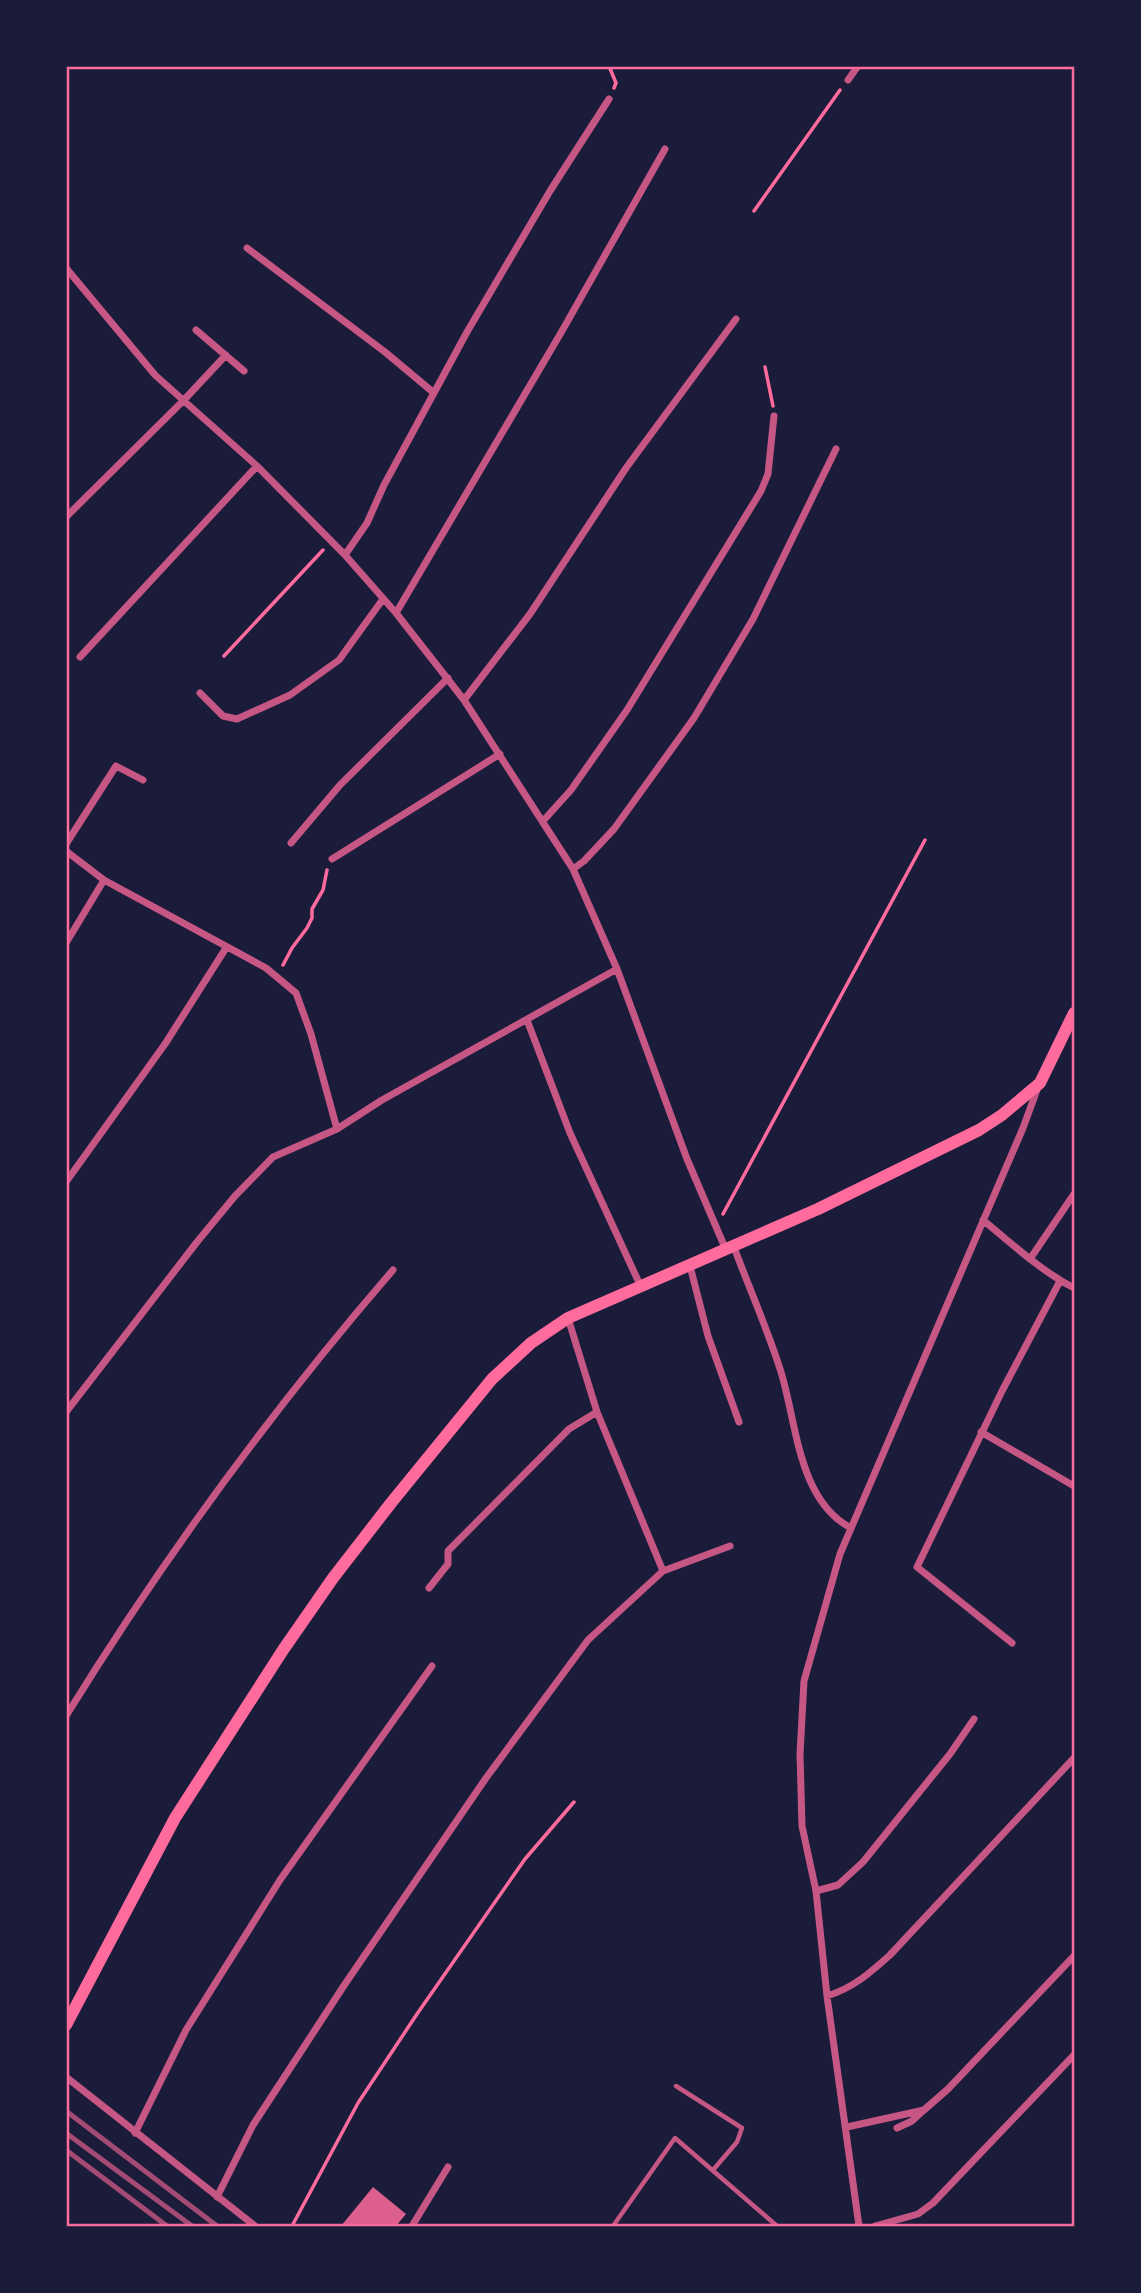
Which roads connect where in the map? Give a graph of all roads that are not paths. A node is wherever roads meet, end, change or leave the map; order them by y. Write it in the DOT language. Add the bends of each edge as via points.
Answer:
graph roads {
  1 [pos="858,66"];
  2 [pos="848,80"];
  3 [pos="609,99"];
  4 [pos="665,149"];
  5 [pos="247,248"];
  6 [pos="66,268"];
  7 [pos="736,319"];
  8 [pos="196,330"];
  9 [pos="226,355"];
  10 [pos="244,371"];
  11 [pos="433,393"];
  12 [pos="183,401"];
  13 [pos="774,416"];
  14 [pos="836,449"];
  15 [pos="257,466"];
  16 [pos="66,517"];
  17 [pos="345,555"];
  18 [pos="383,599"];
  19 [pos="396,613"];
  20 [pos="80,657"];
  21 [pos="448,678"];
  22 [pos="200,693"];
  23 [pos="464,700"];
  24 [pos="500,754"];
  25 [pos="142,780"];
  26 [pos="543,821"];
  27 [pos="290,843"];
  28 [pos="66,844"];
  29 [pos="66,851"];
  30 [pos="332,859"];
  31 [pos="573,869"];
  32 [pos="104,880"];
  33 [pos="66,943"];
  34 [pos="226,948"];
  35 [pos="617,969"];
  36 [pos="1074,1013"];
  37 [pos="527,1020"];
  38 [pos="1040,1083"];
  39 [pos="337,1129"];
  40 [pos="66,1182"];
  41 [pos="1074,1194"];
  42 [pos="983,1220"];
  43 [pos="730,1249"];
  44 [pos="1030,1259"];
  45 [pos="690,1266"];
  46 [pos="393,1270"];
  47 [pos="1060,1281"];
  48 [pos="641,1287"];
  49 [pos="1074,1288"];
  50 [pos="568,1318"];
  51 [pos="66,1412"];
  52 [pos="597,1412"];
  53 [pos="739,1422"];
  54 [pos="981,1432"];
  55 [pos="1074,1486"];
  56 [pos="851,1528"];
  57 [pos="730,1546"];
  58 [pos="663,1571"];
  59 [pos="429,1588"];
  60 [pos="1012,1643"];
  61 [pos="432,1666"];
  62 [pos="66,1716"];
  63 [pos="974,1719"];
  64 [pos="1074,1758"];
  65 [pos="816,1891"];
  66 [pos="1074,1956"];
  67 [pos="827,1996"];
  68 [pos="66,2025"];
  69 [pos="1074,2055"];
  70 [pos="66,2077"];
  71 [pos="676,2086"];
  72 [pos="924,2110"];
  73 [pos="847,2127"];
  74 [pos="897,2128"];
  75 [pos="135,2133"];
  76 [pos="449,2167"];
  77 [pos="713,2170"];
  78 [pos="217,2197"];
  79 [pos="255,2227"];
  80 [pos="412,2227"];
  81 [pos="613,2227"];
  82 [pos="777,2227"];
  83 [pos="859,2227"];
  84 [pos="875,2227"];
  1 -- 2 [label="street"];
  3 -- 11 [label="street"];
  4 -- 19 [label="street"];
  5 -- 11 [label="street"];
  6 -- 12 [label="street" via="155,376"];
  7 -- 23 [label="street" via="626,468 530,614"];
  8 -- 9 [label="street"];
  9 -- 10 [label="street"];
  9 -- 12 [label="street"];
  11 -- 17 [label="street" via="367,523"];
  12 -- 15 [label="street"];
  12 -- 16 [label="street"];
  13 -- 26 [label="street" via="768,474 761,491 627,710 572,790"];
  14 -- 31 [label="street" via="753,619 694,718 614,829"];
  15 -- 17 [label="street"];
  15 -- 20 [label="street"];
  17 -- 18 [label="street"];
  18 -- 19 [label="street"];
  18 -- 22 [label="street" via="339,660 290,695 237,719 223,716"];
  19 -- 21 [label="street"];
  21 -- 23 [label="street"];
  21 -- 27 [label="street" via="340,785"];
  23 -- 24 [label="street"];
  24 -- 26 [label="street"];
  24 -- 30 [label="street"];
  25 -- 28 [label="street" via="116,766"];
  26 -- 31 [label="street"];
  29 -- 32 [label="street"];
  31 -- 35 [label="street"];
  32 -- 33 [label="street"];
  32 -- 34 [label="street"];
  34 -- 39 [label="street" via="266,968 296,993"];
  34 -- 40 [label="street" via="165,1044"];
  35 -- 37 [label="street"];
  35 -- 43 [label="street" via="687,1159"];
  36 -- 38 [label="main road"];
  37 -- 39 [label="street"];
  37 -- 48 [label="street" via="570,1133"];
  38 -- 42 [label="street"];
  38 -- 43 [label="main road" via="979,1130"];
  39 -- 51 [label="street" via="274,1157 261,1168 197,1242"];
  41 -- 44 [label="street"];
  42 -- 44 [label="street"];
  42 -- 56 [label="street"];
  43 -- 45 [label="main road"];
  43 -- 56 [label="street" via="781,1371 806,1471 827,1511"];
  44 -- 47 [label="street"];
  45 -- 48 [label="main road"];
  45 -- 53 [label="street" via="708,1336"];
  46 -- 62 [label="street" via="335,1337 198,1516"];
  47 -- 49 [label="street"];
  47 -- 54 [label="street"];
  48 -- 50 [label="main road"];
  50 -- 52 [label="street"];
  50 -- 68 [label="main road" via="531,1342 492,1379 319,1599 175,1818"];
  52 -- 58 [label="street"];
  52 -- 59 [label="street" via="569,1429 448,1550 448,1564"];
  54 -- 55 [label="street"];
  54 -- 60 [label="street" via="917,1567"];
  56 -- 65 [label="street" via="804,1681 802,1826"];
  57 -- 58 [label="street"];
  58 -- 78 [label="street" via="588,1640 486,1778 253,2124"];
  61 -- 75 [label="street" via="280,1880 186,2030"];
  63 -- 65 [label="street" via="863,1862 838,1885"];
  64 -- 67 [label="street" via="890,1955 860,1982"];
  65 -- 67 [label="street"];
  66 -- 72 [label="street"];
  67 -- 73 [label="street"];
  69 -- 84 [label="street" via="933,2203 918,2214"];
  70 -- 75 [label="street"];
  71 -- 77 [label="lane" via="742,2129"];
  72 -- 73 [label="street"];
  72 -- 74 [label="street"];
  73 -- 83 [label="street"];
  75 -- 78 [label="street"];
  76 -- 80 [label="street"];
  77 -- 81 [label="lane" via="675,2138"];
  77 -- 82 [label="lane"];
  78 -- 79 [label="street"];
}
